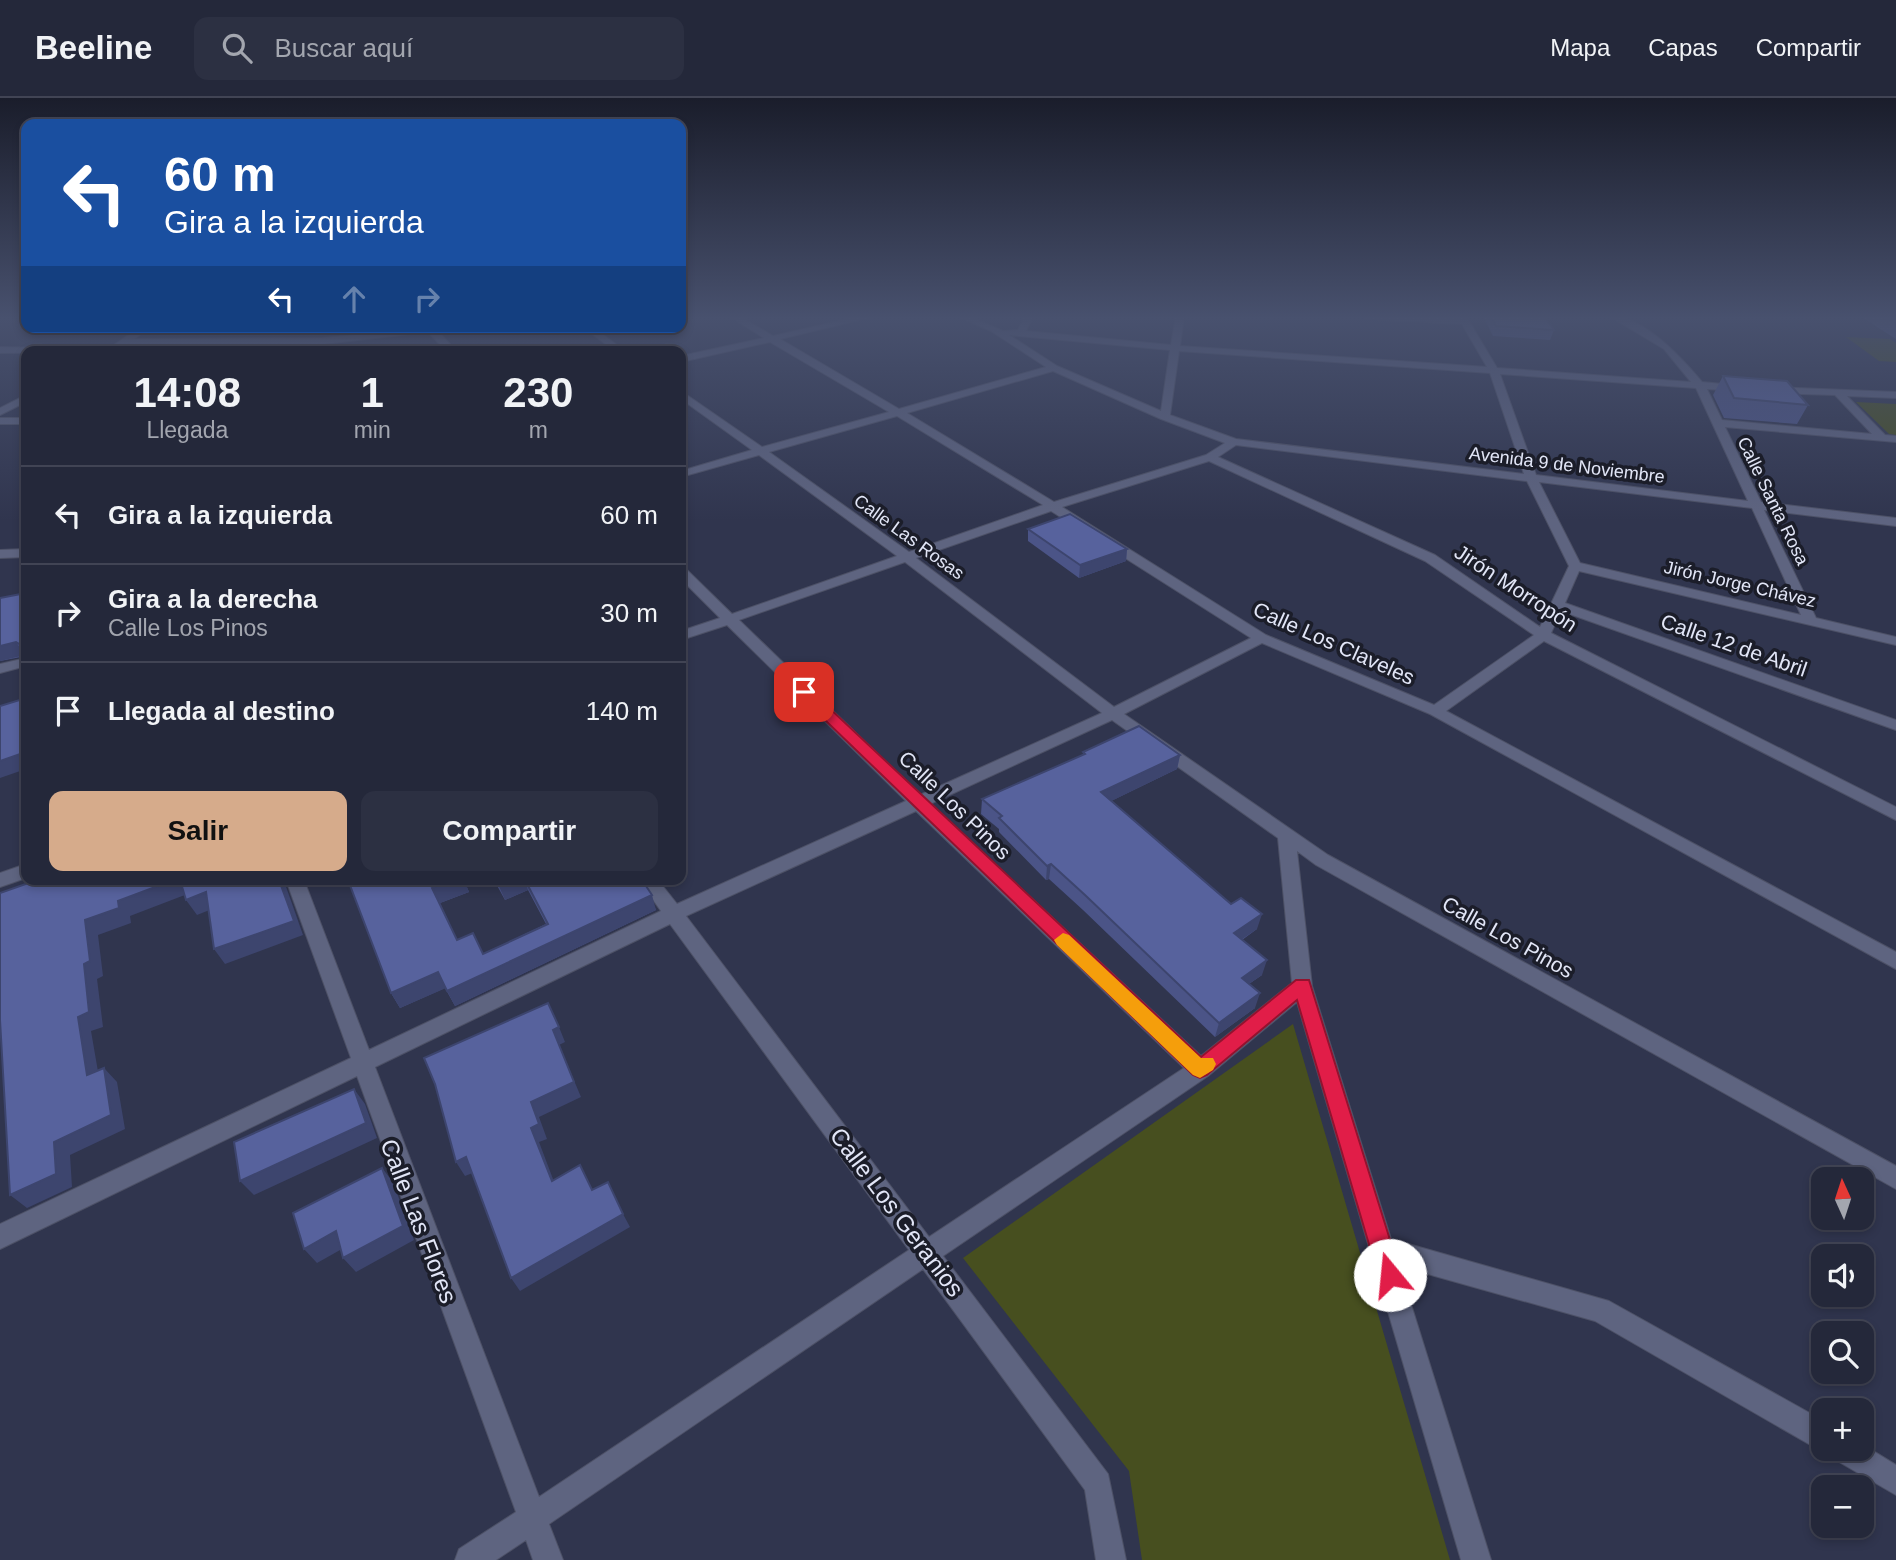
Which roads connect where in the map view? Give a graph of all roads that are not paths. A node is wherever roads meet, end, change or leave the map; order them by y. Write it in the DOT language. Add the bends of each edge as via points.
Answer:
graph roads {
  1 [pos="851,384"];
  2 [pos="994,384"];
  3 [pos="1091,384"];
  4 [pos="1170,384"];
  5 [pos="1499,384"];
  6 [pos="1665,384"];
  7 [pos="1699,384"];
  8 [pos="1701,387"];
  9 [pos="1838,392"];
  10 [pos="1896,395"];
  11 [pos="686,398"];
  12 [pos="21,401"];
  13 [pos="894,411"];
  14 [pos="0,412"];
  15 [pos="1165,417"];
  16 [pos="0,421"];
  17 [pos="21,421"];
  18 [pos="1716,424"];
  19 [pos="1882,438"];
  20 [pos="1896,439"];
  21 [pos="1234,442"];
  22 [pos="760,451"];
  23 [pos="1210,457"];
  24 [pos="686,473"];
  25 [pos="1531,478"];
  26 [pos="1756,505"];
  27 [pos="1053,506"];
  28 [pos="1896,522"];
  29 [pos="21,552"];
  30 [pos="0,554"];
  31 [pos="907,557"];
  32 [pos="1575,566"];
  33 [pos="686,577"];
  34 [pos="1557,605"];
  35 [pos="729,618"];
  36 [pos="1810,620"];
  37 [pos="686,634"];
  38 [pos="1543,635"];
  39 [pos="1261,638"];
  40 [pos="1896,641"];
  41 [pos="21,663"];
  42 [pos="0,669"];
  43 [pos="1435,711"];
  44 [pos="1113,714"];
  45 [pos="1896,725"];
  46 [pos="918,803"];
  47 [pos="1896,814"];
  48 [pos="1286,834"];
  49 [pos="21,873"];
  50 [pos="0,880"];
  51 [pos="297,885"];
  52 [pos="652,885"];
  53 [pos="673,914"];
  54 [pos="1896,961"];
  55 [pos="1302,986"];
  56 [pos="362,1066"];
  57 [pos="1200,1069"];
  58 [pos="1896,1178"];
  59 [pos="0,1237"];
  60 [pos="1382,1250"];
  61 [pos="928,1251"];
  62 [pos="1811,1430"];
  63 [pos="1864,1461"];
  64 [pos="1896,1481"];
  65 [pos="531,1518"];
  66 [pos="470,1560"];
  67 [pos="548,1560"];
  68 [pos="1111,1560"];
  69 [pos="1476,1560"];
  1 -- 13 [label="street, Calle Los Claveles"];
  2 -- 13 [label="street"];
  3 -- 15 [label="street, Avenida 9 de Noviembre"];
  4 -- 15 [label="street"];
  5 -- 25 [label="street"];
  6 -- 8 [label="street"];
  7 -- 8 [label="street, Calle Santa Rosa"];
  8 -- 9 [label="street"];
  8 -- 18 [label="street, Calle Santa Rosa"];
  9 -- 10 [label="street"];
  9 -- 19 [label="street"];
  11 -- 22 [label="street, Calle Las Rosas"];
  12 -- 14 [label="street"];
  13 -- 22 [label="street"];
  13 -- 27 [label="street, Calle Los Claveles"];
  15 -- 21 [label="street, Avenida 9 de Noviembre"];
  16 -- 17 [label="street"];
  18 -- 19 [label="street"];
  18 -- 26 [label="street, Calle Santa Rosa"];
  19 -- 20 [label="street"];
  21 -- 23 [label="street"];
  21 -- 25 [label="street, Avenida 9 de Noviembre"];
  22 -- 24 [label="street"];
  22 -- 31 [label="street, Calle Las Rosas"];
  23 -- 27 [label="street"];
  23 -- 38 [label="street, Jirón Morropón" via="1430,558"];
  25 -- 26 [label="street, Avenida 9 de Noviembre"];
  25 -- 32 [label="street"];
  26 -- 28 [label="street, Avenida 9 de Noviembre"];
  26 -- 36 [label="street, Calle Santa Rosa"];
  27 -- 31 [label="street"];
  27 -- 39 [label="street, Calle Los Claveles"];
  29 -- 30 [label="street"];
  31 -- 35 [label="street"];
  31 -- 44 [label="street, Calle Las Rosas"];
  32 -- 34 [label="street"];
  32 -- 36 [label="street, Jirón Jorge Chávez"];
  33 -- 35 [label="street, Calle Los Pinos"];
  34 -- 38 [label="street"];
  34 -- 45 [label="street, Calle 12 de Abril"];
  35 -- 37 [label="street"];
  35 -- 46 [label="street, Calle Los Pinos"];
  36 -- 40 [label="street, Jirón Jorge Chávez"];
  38 -- 43 [label="street"];
  38 -- 47 [label="street, Jirón Morropón"];
  39 -- 43 [label="street, Calle Los Claveles"];
  39 -- 44 [label="street"];
  41 -- 42 [label="street"];
  43 -- 54 [label="street, Calle Los Claveles"];
  44 -- 46 [label="street"];
  44 -- 48 [label="street, Calle Los Pinos"];
  46 -- 53 [label="street"];
  46 -- 57 [label="street, Calle Los Pinos"];
  48 -- 55 [label="street"];
  48 -- 58 [label="street, Calle Los Pinos" via="1322,860"];
  49 -- 50 [label="street"];
  51 -- 56 [label="street, Calle Las Flores"];
  52 -- 53 [label="street, Calle Los Geranios"];
  53 -- 56 [label="street"];
  53 -- 61 [label="street, Calle Los Geranios"];
  55 -- 57 [label="street"];
  55 -- 60 [label="street"];
  56 -- 59 [label="street"];
  56 -- 65 [label="street, Calle Las Flores"];
  57 -- 61 [label="street"];
  60 -- 62 [label="street" via="1601,1310"];
  60 -- 69 [label="street"];
  61 -- 65 [label="street"];
  61 -- 68 [label="street, Calle Los Geranios" via="1098,1485"];
  63 -- 64 [label="street"];
  65 -- 66 [label="street"];
  65 -- 67 [label="street, Calle Las Flores"];
}
